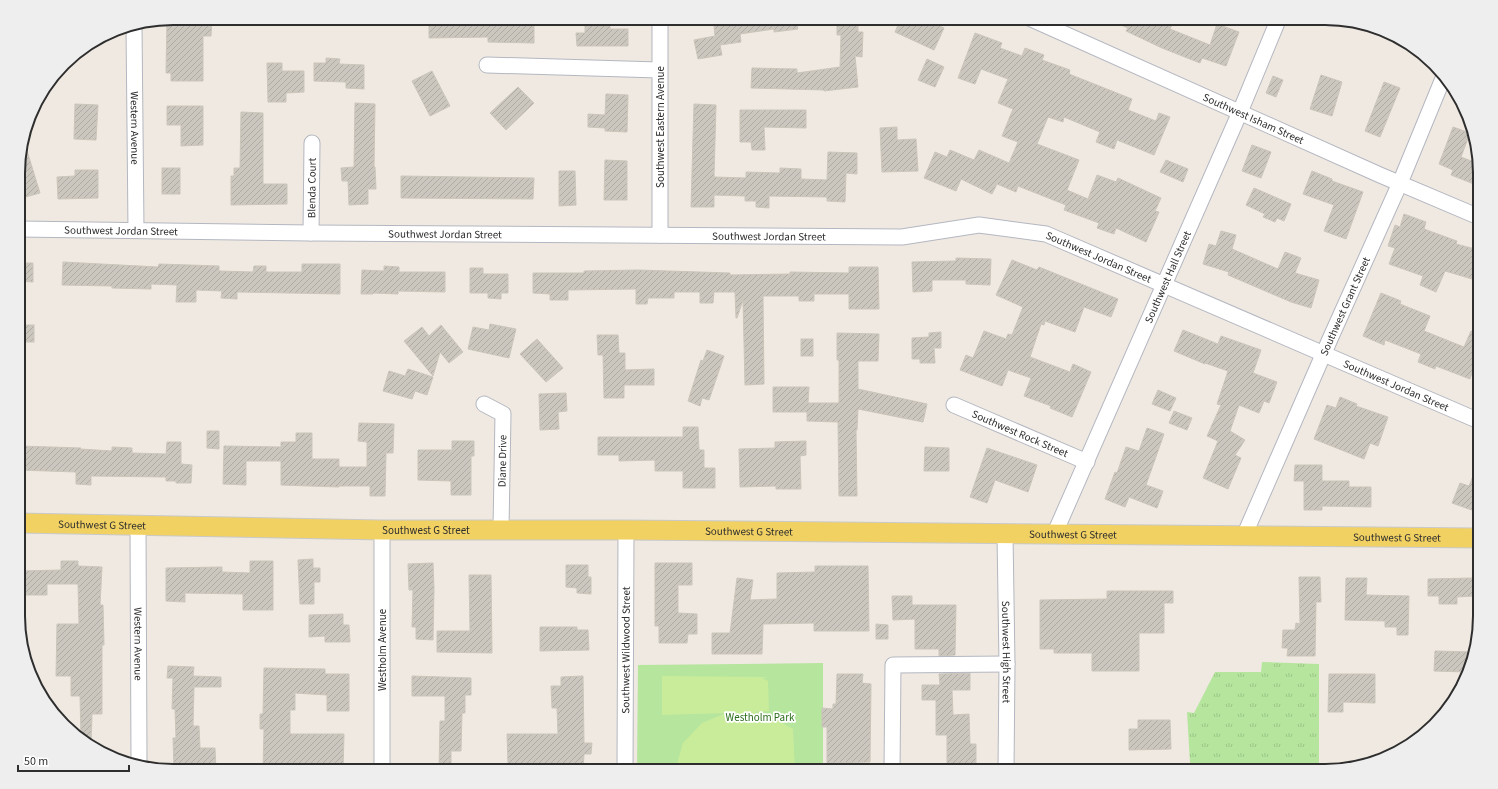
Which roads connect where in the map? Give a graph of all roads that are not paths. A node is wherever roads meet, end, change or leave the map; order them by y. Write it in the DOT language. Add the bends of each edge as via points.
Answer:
graph roads {
  1 [pos="660,25"];
  2 [pos="1045,25"];
  3 [pos="1276,25"];
  4 [pos="134,30"];
  5 [pos="487,65"];
  6 [pos="659,70"];
  7 [pos="1441,82"];
  8 [pos="1240,112"];
  9 [pos="312,143"];
  10 [pos="1400,183"];
  11 [pos="1473,214"];
  12 [pos="25,229"];
  13 [pos="136,230"];
  14 [pos="311,233"];
  15 [pos="660,235"];
  16 [pos="1164,285"];
  17 [pos="1324,355"];
  18 [pos="484,404"];
  19 [pos="954,405"];
  20 [pos="1473,418"];
  21 [pos="1087,462"];
  22 [pos="25,523"];
  23 [pos="138,526"];
  24 [pos="501,529"];
  25 [pos="382,530"];
  26 [pos="626,530"];
  27 [pos="1005,534"];
  28 [pos="1054,534"];
  29 [pos="1244,536"];
  30 [pos="1473,538"];
  31 [pos="1006,664"];
  32 [pos="139,760"];
  33 [pos="382,764"];
  34 [pos="625,764"];
  35 [pos="892,764"];
  36 [pos="1006,764"];
  1 -- 6 [label="street, Southwest Eastern Avenue"];
  2 -- 8 [label="street, Southwest Isham Street"];
  3 -- 8 [label="street, Southwest Hall Street"];
  4 -- 13 [label="street, Western Avenue"];
  5 -- 6 [label="street"];
  6 -- 15 [label="street, Southwest Eastern Avenue"];
  7 -- 10 [label="street, Southwest Grant Street"];
  8 -- 10 [label="street, Southwest Isham Street"];
  8 -- 16 [label="street, Southwest Hall Street"];
  9 -- 14 [label="street, Blenda Court"];
  10 -- 11 [label="street, Southwest Isham Street"];
  10 -- 17 [label="street, Southwest Grant Street"];
  12 -- 13 [label="street, Southwest Jordan Street"];
  13 -- 14 [label="street, Southwest Jordan Street"];
  14 -- 15 [label="street, Southwest Jordan Street"];
  15 -- 16 [label="street, Southwest Jordan Street" via="902,236 979,225 1046,234"];
  16 -- 17 [label="street, Southwest Jordan Street"];
  16 -- 21 [label="street, Southwest Hall Street"];
  17 -- 20 [label="street, Southwest Jordan Street"];
  17 -- 29 [label="street, Southwest Grant Street"];
  18 -- 24 [label="street, Diane Drive" via="503,414"];
  19 -- 21 [label="street, Southwest Rock Street"];
  21 -- 28 [label="street, Southwest Hall Street"];
  22 -- 23 [label="main road, Southwest G Street"];
  23 -- 25 [label="main road, Southwest G Street"];
  23 -- 32 [label="street, Western Avenue"];
  24 -- 25 [label="main road, Southwest G Street"];
  24 -- 26 [label="main road, Southwest G Street"];
  25 -- 33 [label="street, Westholm Avenue"];
  26 -- 27 [label="main road, Southwest G Street"];
  26 -- 34 [label="street, Southwest Wildwood Street"];
  27 -- 28 [label="main road, Southwest G Street"];
  27 -- 31 [label="street, Southwest High Street"];
  28 -- 29 [label="main road, Southwest G Street"];
  29 -- 30 [label="main road, Southwest G Street"];
  31 -- 35 [label="street" via="893,665"];
  31 -- 36 [label="street, Southwest High Street"];
}
